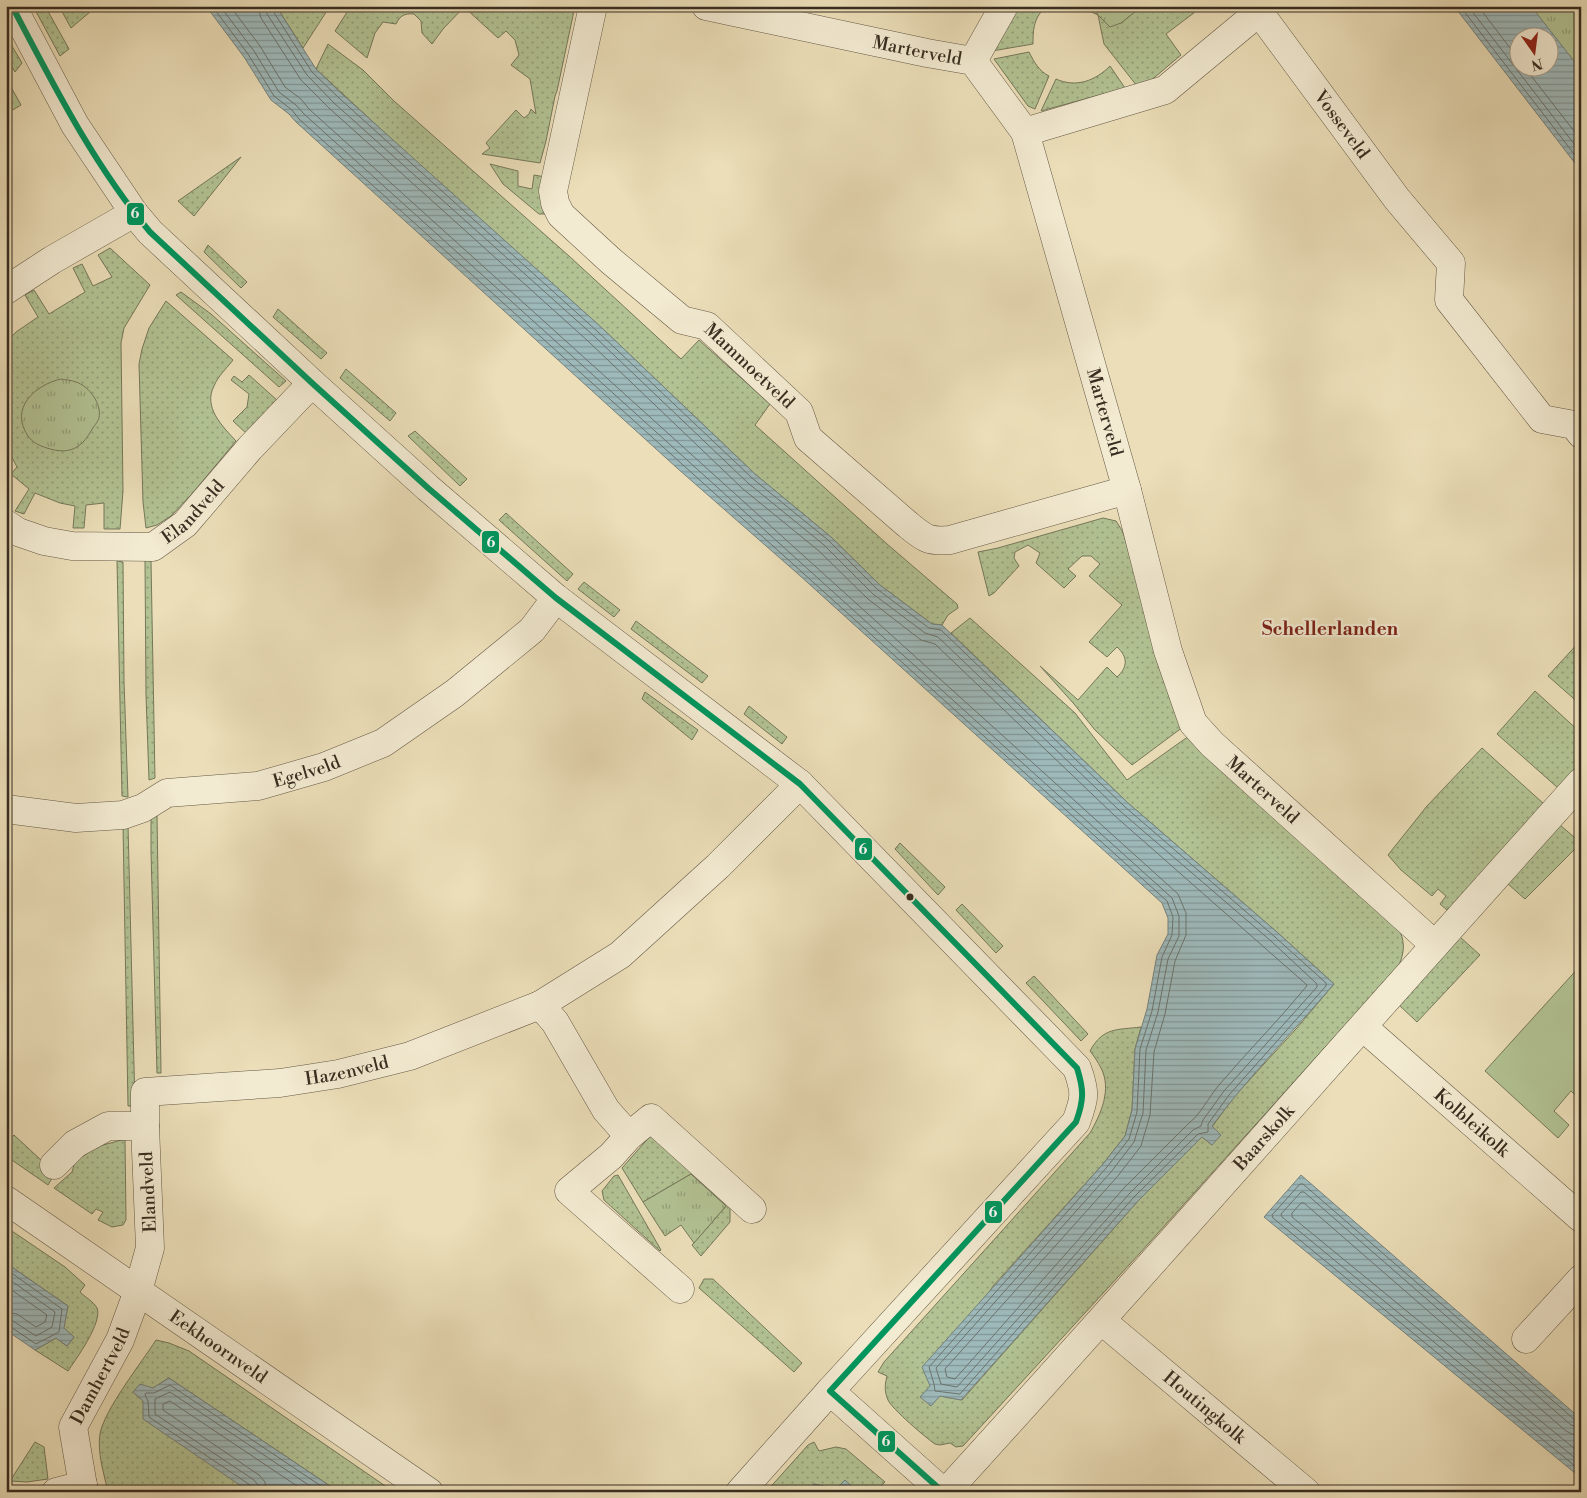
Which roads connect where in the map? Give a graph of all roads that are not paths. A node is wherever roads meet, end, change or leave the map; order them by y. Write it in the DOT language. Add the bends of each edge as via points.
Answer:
graph roads {
  1 [pos="12,6"];
  2 [pos="593,6"];
  3 [pos="706,6"];
  4 [pos="1004,6"];
  5 [pos="973,61"];
  6 [pos="1025,132"];
  7 [pos="134,213"];
  8 [pos="6,290"];
  9 [pos="312,383"];
  10 [pos="1581,434"];
  11 [pos="1127,490"];
  12 [pos="6,524"];
  13 [pos="556,598"];
  14 [pos="1581,782"];
  15 [pos="800,784"];
  16 [pos="6,810"];
  17 [pos="1435,945"];
  18 [pos="540,1005"];
  19 [pos="1363,1027"];
  20 [pos="145,1092"];
  21 [pos="145,1126"];
  22 [pos="629,1136"];
  23 [pos="54,1165"];
  24 [pos="6,1200"];
  25 [pos="752,1209"];
  26 [pos="1581,1218"];
  27 [pos="1581,1279"];
  28 [pos="680,1289"];
  29 [pos="138,1291"];
  30 [pos="1102,1321"];
  31 [pos="1526,1339"];
  32 [pos="830,1392"];
  33 [pos="83,1489"];
  34 [pos="56,1492"];
  35 [pos="429,1492"];
  36 [pos="740,1492"];
  37 [pos="944,1492"];
  38 [pos="1306,1492"];
  1 -- 7 [label="street" via="75,125"];
  2 -- 11 [label="street, Mammoetveld" via="553,192 561,215 611,261 682,320 707,326 798,412 808,438 922,536 934,541 950,540"];
  3 -- 5 [label="street, Marterveld"];
  4 -- 5 [label="street"];
  5 -- 6 [label="street, Marterveld"];
  6 -- 10 [label="street, Vosseveld" via="1165,90 1259,12 1397,198 1451,263 1449,300 1542,419 1574,425"];
  6 -- 11 [label="street, Marterveld"];
  7 -- 8 [label="street"];
  7 -- 9 [label="street" via="150,232"];
  9 -- 12 [label="street, Elandveld" via="250,448 185,524 153,547 72,546 44,541"];
  9 -- 13 [label="street"];
  11 -- 17 [label="street, Marterveld" via="1168,650 1193,724"];
  13 -- 15 [label="street"];
  13 -- 16 [label="street, Egelveld" via="532,630 455,693 383,743 324,767 258,786 167,793 123,815 76,818"];
  14 -- 17 [label="street, Baarskolk"];
  15 -- 18 [label="street, Hazenveld" via="718,866 620,955"];
  15 -- 32 [label="street" via="1067,1056 1077,1068 1084,1098 1076,1122"];
  17 -- 19 [label="street, Baarskolk"];
  18 -- 20 [label="street, Hazenveld" via="410,1056 338,1074 280,1083"];
  18 -- 22 [label="street" via="555,1022 606,1110"];
  19 -- 26 [label="street, Kolbleikolk"];
  19 -- 30 [label="street, Baarskolk"];
  20 -- 21 [label="street, Elandveld"];
  21 -- 23 [label="street" via="108,1126 75,1144"];
  21 -- 29 [label="street, Elandveld" via="150,1248"];
  22 -- 25 [label="street" via="651,1118"];
  22 -- 28 [label="street" via="611,1156 569,1191"];
  24 -- 29 [label="street, Eekhoornveld"];
  27 -- 31 [label="street"];
  29 -- 33 [label="street, Damhertveld" via="120,1340 73,1427"];
  29 -- 35 [label="street, Eekhoornveld"];
  30 -- 37 [label="street, Baarskolk"];
  30 -- 38 [label="street, Houtingkolk"];
  32 -- 36 [label="street"];
  32 -- 37 [label="street"];
  33 -- 34 [label="street"];
}
